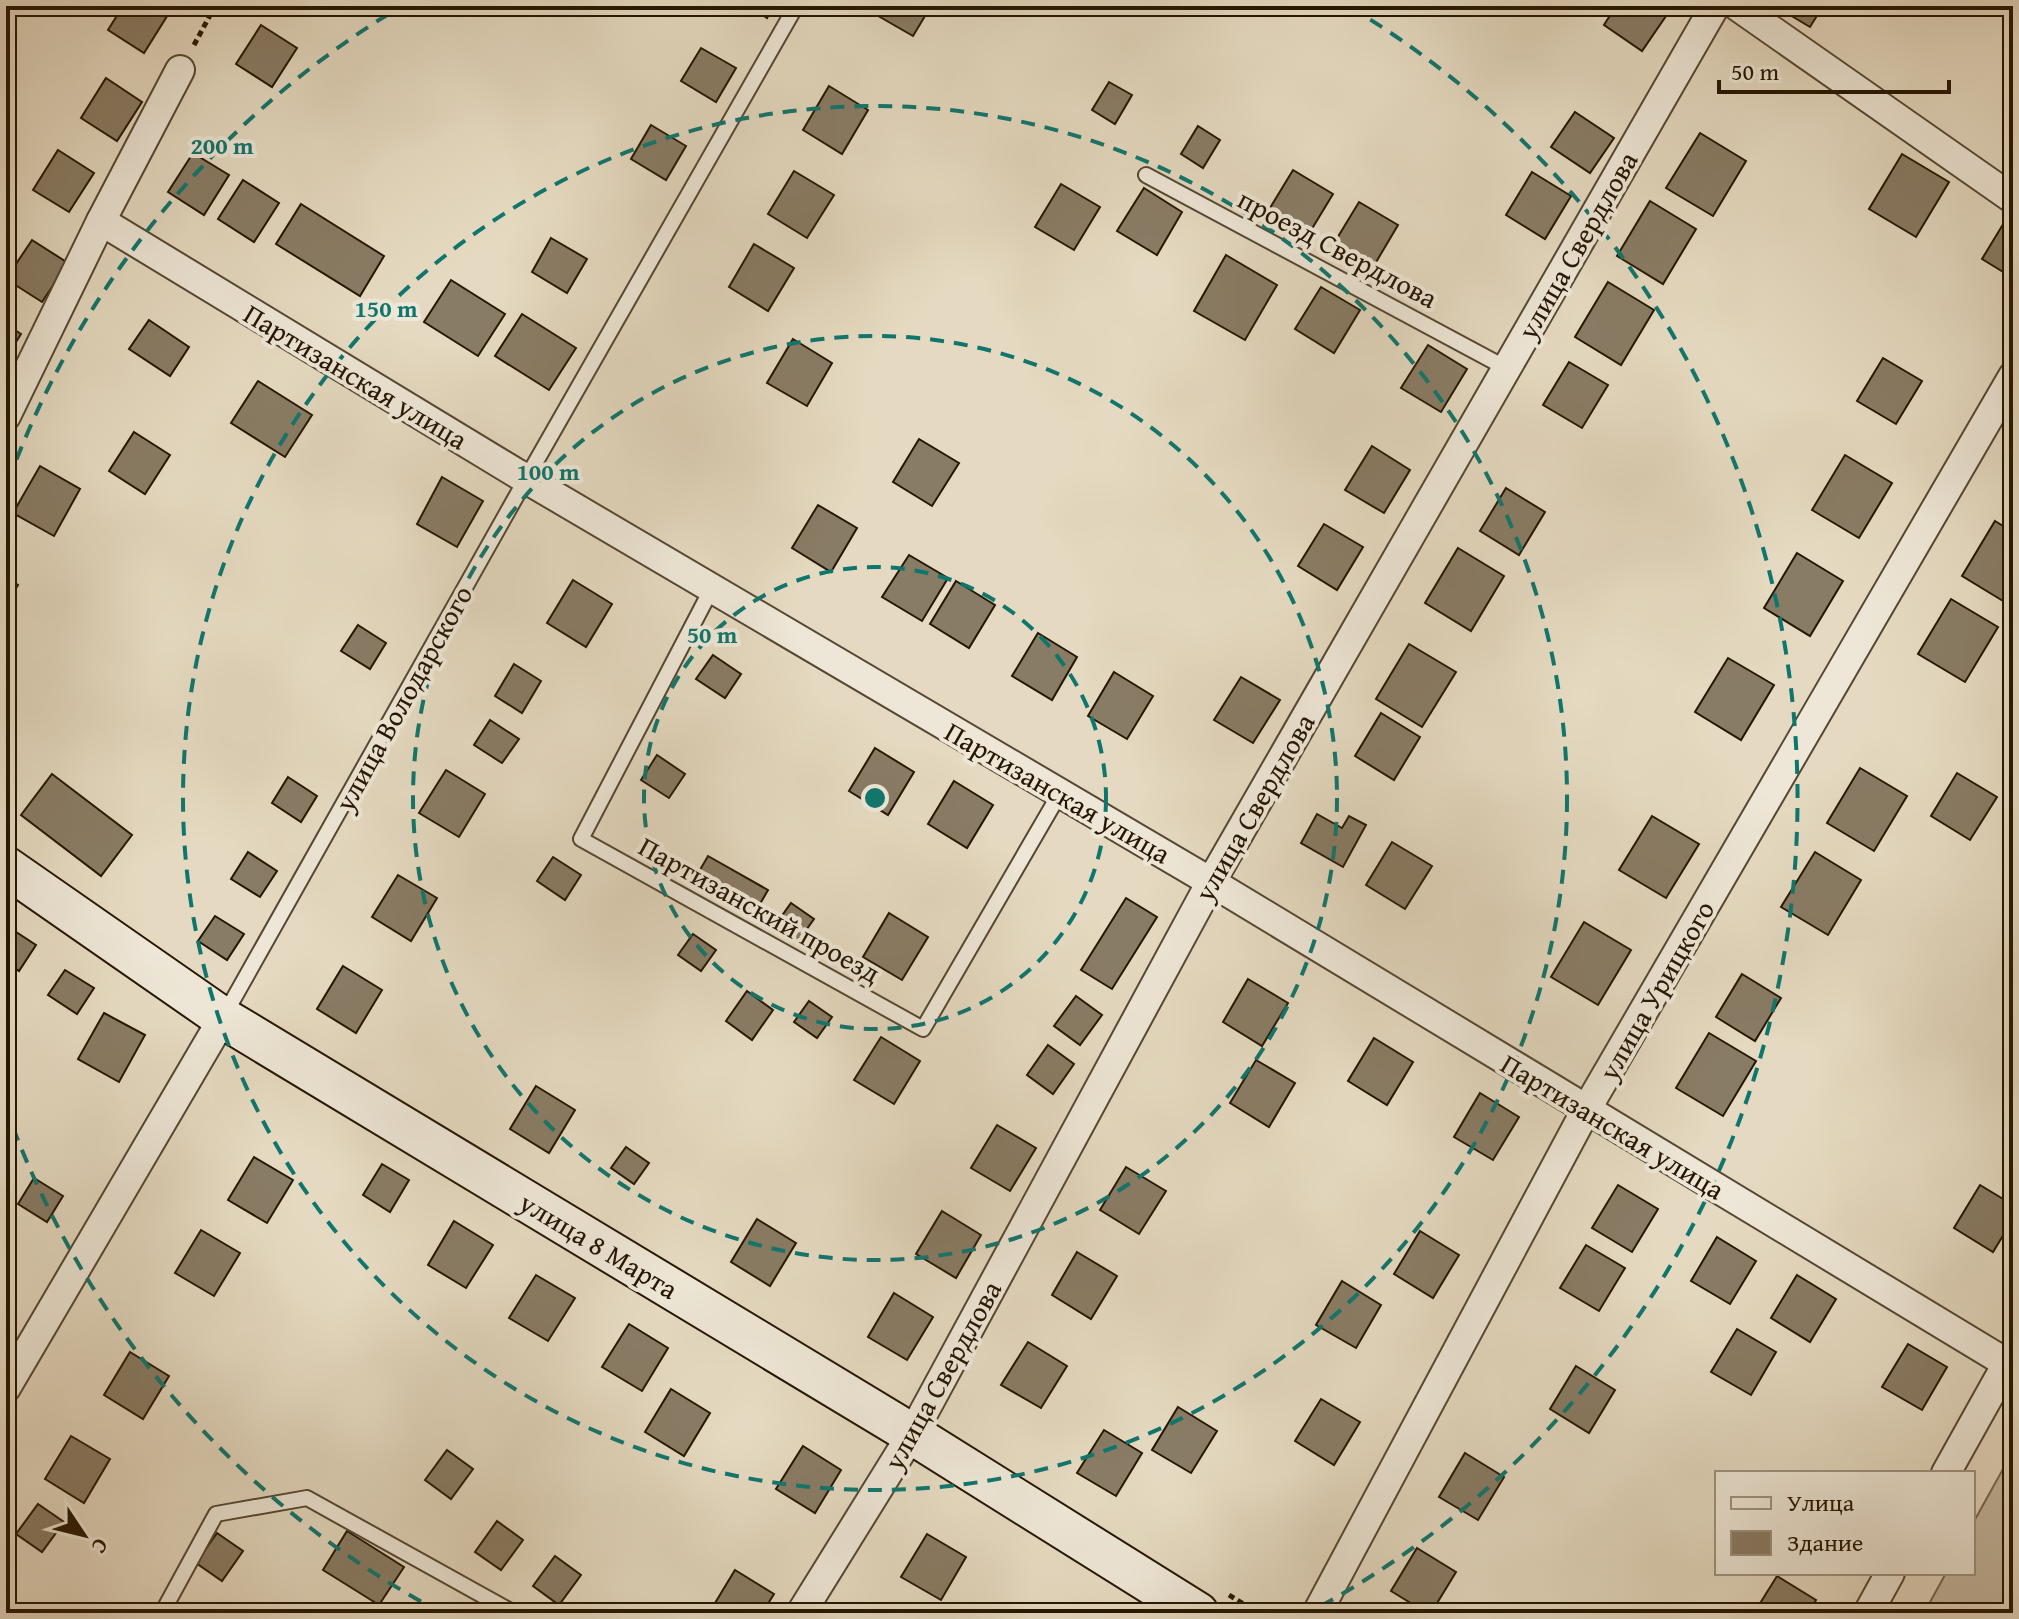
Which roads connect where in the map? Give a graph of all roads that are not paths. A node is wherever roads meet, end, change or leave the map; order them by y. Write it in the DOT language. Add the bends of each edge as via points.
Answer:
graph roads {
  1 [pos="796,6"];
  2 [pos="1715,6"];
  3 [pos="1737,6"];
  4 [pos="180,70"];
  5 [pos="1146,175"];
  6 [pos="2013,199"];
  7 [pos="101,221"];
  8 [pos="1506,368"];
  9 [pos="2013,376"];
  10 [pos="6,416"];
  11 [pos="526,479"];
  12 [pos="712,588"];
  13 [pos="1060,793"];
  14 [pos="6,867"];
  15 [pos="1211,882"];
  16 [pos="223,1018"];
  17 [pos="1586,1110"];
  18 [pos="2011,1361"];
  19 [pos="6,1388"];
  20 [pos="912,1434"];
  21 [pos="1947,1471"];
  22 [pos="1889,1575"];
  23 [pos="162,1613"];
  24 [pos="514,1613"];
  25 [pos="801,1613"];
  26 [pos="1198,1613"];
  27 [pos="1317,1613"];
  28 [pos="1868,1613"];
  1 -- 11 [label="lane, улица Володарского"];
  2 -- 8 [label="street, улица Свердлова"];
  3 -- 6 [label="street"];
  4 -- 7 [label="street"];
  5 -- 8 [label="lane, проезд Свердлова"];
  7 -- 10 [label="street"];
  7 -- 11 [label="street, Партизанская улица"];
  8 -- 15 [label="street, улица Свердлова"];
  9 -- 17 [label="street, улица Урицкого"];
  11 -- 12 [label="street, Партизанская улица"];
  11 -- 16 [label="lane, улица Володарского"];
  12 -- 13 [label="street, Партизанская улица"];
  12 -- 13 [label="lane, Партизанский проезд" via="581,839 923,1029"];
  13 -- 15 [label="street, Партизанская улица"];
  14 -- 16 [label="main road, улица 8 Марта"];
  15 -- 17 [label="street, Партизанская улица"];
  15 -- 20 [label="street, улица Свердлова"];
  16 -- 19 [label="street, улица Володарского"];
  16 -- 20 [label="main road, улица 8 Марта"];
  17 -- 18 [label="street, Партизанская улица"];
  17 -- 27 [label="street, улица Урицкого"];
  18 -- 21 [label="street"];
  20 -- 25 [label="street, улица Свердлова"];
  20 -- 26 [label="main road, улица 8 Марта"];
  22 -- 28 [label="street"];
  23 -- 24 [label="lane" via="216,1514 307,1498"];
}
